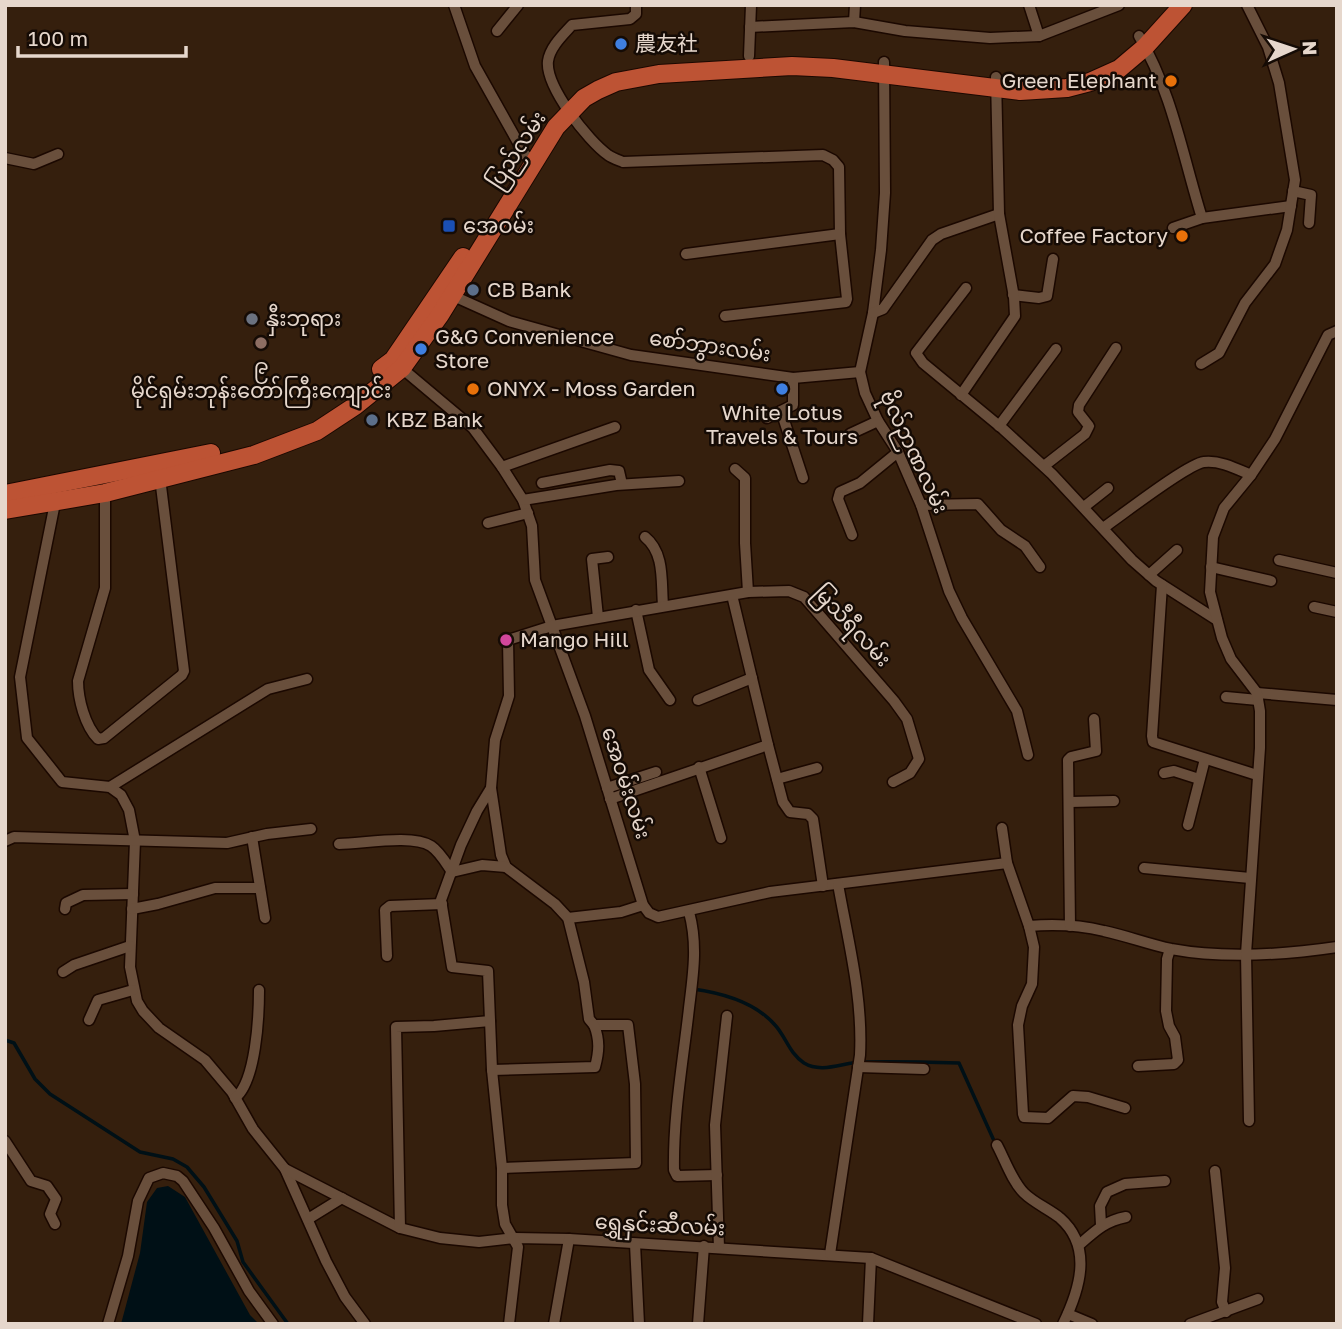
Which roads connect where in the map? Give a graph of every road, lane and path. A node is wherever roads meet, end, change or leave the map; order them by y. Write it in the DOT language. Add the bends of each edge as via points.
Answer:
graph roads {
  1 [pos="454,5"];
  2 [pos="519,5"];
  3 [pos="636,5"];
  4 [pos="751,5"];
  5 [pos="855,5"];
  6 [pos="1029,5"];
  7 [pos="1119,5"];
  8 [pos="1167,5"];
  9 [pos="1183,5"];
  10 [pos="1247,5"];
  11 [pos="853,22"];
  12 [pos="750,27"];
  13 [pos="497,31"];
  14 [pos="1040,36"];
  15 [pos="1142,42"];
  16 [pos="749,56"];
  17 [pos="884,68"];
  18 [pos="996,83"];
  19 [pos="567,107"];
  20 [pos="58,154"];
  21 [pos="5,158"];
  22 [pos="530,158"];
  23 [pos="1293,191"];
  24 [pos="1291,206"];
  25 [pos="999,214"];
  26 [pos="1202,218"];
  27 [pos="1309,223"];
  28 [pos="1173,228"];
  29 [pos="840,234"];
  30 [pos="686,254"];
  31 [pos="1053,259"];
  32 [pos="966,288"];
  33 [pos="446,292"];
  34 [pos="1013,295"];
  35 [pos="873,313"];
  36 [pos="725,316"];
  37 [pos="1337,331"];
  38 [pos="1116,348"];
  39 [pos="1056,349"];
  40 [pos="397,364"];
  41 [pos="1201,364"];
  42 [pos="860,372"];
  43 [pos="793,378"];
  44 [pos="961,395"];
  45 [pos="781,411"];
  46 [pos="767,418"];
  47 [pos="878,421"];
  48 [pos="999,426"];
  49 [pos="615,427"];
  50 [pos="850,434"];
  51 [pos="898,452"];
  52 [pos="1044,466"];
  53 [pos="502,467"];
  54 [pos="735,468"];
  55 [pos="1251,475"];
  56 [pos="160,478"];
  57 [pos="803,478"];
  58 [pos="679,481"];
  59 [pos="542,483"];
  60 [pos="622,484"];
  61 [pos="1108,488"];
  62 [pos="56,493"];
  63 [pos="105,493"];
  64 [pos="5,494"];
  65 [pos="523,500"];
  66 [pos="921,505"];
  67 [pos="1084,508"];
  68 [pos="5,510"];
  69 [pos="528,513"];
  70 [pos="488,523"];
  71 [pos="1103,528"];
  72 [pos="852,535"];
  73 [pos="645,537"];
  74 [pos="1177,550"];
  75 [pos="608,557"];
  76 [pos="1279,560"];
  77 [pos="1040,567"];
  78 [pos="1212,567"];
  79 [pos="1337,573"];
  80 [pos="1149,575"];
  81 [pos="1271,581"];
  82 [pos="1163,585"];
  83 [pos="748,592"];
  84 [pos="732,595"];
  85 [pos="663,605"];
  86 [pos="1314,607"];
  87 [pos="636,610"];
  88 [pos="1337,612"];
  89 [pos="598,617"];
  90 [pos="1217,620"];
  91 [pos="552,626"];
  92 [pos="752,678"];
  93 [pos="307,679"];
  94 [pos="1257,696"];
  95 [pos="1226,697"];
  96 [pos="670,700"];
  97 [pos="698,700"];
  98 [pos="1337,700"];
  99 [pos="1094,719"];
  100 [pos="768,745"];
  101 [pos="1028,755"];
  102 [pos="1205,759"];
  103 [pos="699,767"];
  104 [pos="817,768"];
  105 [pos="656,772"];
  106 [pos="1164,773"];
  107 [pos="1257,775"];
  108 [pos="777,779"];
  109 [pos="1199,779"];
  110 [pos="893,782"];
  111 [pos="110,788"];
  112 [pos="491,788"];
  113 [pos="608,794"];
  114 [pos="1115,801"];
  115 [pos="1070,802"];
  116 [pos="1188,825"];
  117 [pos="1002,828"];
  118 [pos="311,829"];
  119 [pos="252,837"];
  120 [pos="721,838"];
  121 [pos="6,840"];
  122 [pos="135,841"];
  123 [pos="339,844"];
  124 [pos="1007,863"];
  125 [pos="506,867"];
  126 [pos="1144,868"];
  127 [pos="452,872"];
  128 [pos="1250,878"];
  129 [pos="838,884"];
  130 [pos="823,886"];
  131 [pos="260,887"];
  132 [pos="133,894"];
  133 [pos="442,904"];
  134 [pos="643,905"];
  135 [pos="65,909"];
  136 [pos="132,909"];
  137 [pos="689,912"];
  138 [pos="265,918"];
  139 [pos="568,918"];
  140 [pos="1029,926"];
  141 [pos="1070,926"];
  142 [pos="130,946"];
  143 [pos="1337,947"];
  144 [pos="1170,948"];
  145 [pos="1245,954"];
  146 [pos="387,956"];
  147 [pos="63,972"];
  148 [pos="133,989"];
  149 [pos="258,990"];
  150 [pos="727,1016"];
  151 [pos="89,1020"];
  152 [pos="490,1021"];
  153 [pos="594,1026"];
  154 [pos="858,1062"];
  155 [pos="1138,1066"];
  156 [pos="924,1069"];
  157 [pos="492,1070"];
  158 [pos="235,1098"];
  159 [pos="1125,1108"];
  160 [pos="1249,1121"];
  161 [pos="5,1141"];
  162 [pos="997,1145"];
  163 [pos="502,1168"];
  164 [pos="285,1169"];
  165 [pos="1216,1171"];
  166 [pos="717,1175"];
  167 [pos="1164,1181"];
  168 [pos="342,1198"];
  169 [pos="1126,1217"];
  170 [pos="308,1219"];
  171 [pos="55,1224"];
  172 [pos="1101,1225"];
  173 [pos="400,1228"];
  174 [pos="515,1238"];
  175 [pos="569,1239"];
  176 [pos="635,1244"];
  177 [pos="1079,1245"];
  178 [pos="704,1246"];
  179 [pos="719,1248"];
  180 [pos="830,1254"];
  181 [pos="871,1258"];
  182 [pos="1258,1299"];
  183 [pos="1226,1311"];
  184 [pos="1066,1319"];
  185 [pos="1016,1320"];
  186 [pos="108,1324"];
  187 [pos="273,1324"];
  188 [pos="365,1324"];
  189 [pos="509,1324"];
  190 [pos="554,1324"];
  191 [pos="639,1324"];
  192 [pos="698,1324"];
  193 [pos="868,1324"];
  194 [pos="1036,1324"];
  195 [pos="1092,1324"];
  196 [pos="1189,1324"];
  1 -- 22 [label="street" via="475,66"];
  2 -- 13 [label="street"];
  3 -- 19 [label="street" via="633,18 572,25 558,40 548,59 549,72"];
  4 -- 12 [label="street"];
  5 -- 11 [label="street"];
  6 -- 14 [label="street"];
  7 -- 14 [label="street"];
  8 -- 15 [label="highway, ပြည်လမ်း"];
  9 -- 15 [label="highway, ပြည်လမ်း"];
  10 -- 23 [label="street" via="1279,82"];
  11 -- 12 [label="street"];
  11 -- 14 [label="street" via="990,38"];
  12 -- 16 [label="street"];
  15 -- 18 [label="highway, ပြည်လမ်း" via="1086,71"];
  15 -- 26 [label="street" via="1165,89"];
  16 -- 17 [label="highway, ပြည်လမ်း" via="834,56"];
  16 -- 19 [label="highway, ပြည်လမ်း" via="613,71 577,89"];
  17 -- 18 [label="highway, ပြည်လမ်း"];
  17 -- 19 [label="highway, ပြည်လမ်း" via="792,66 659,74 616,82"];
  17 -- 35 [label="street, ဗိုလ်ဉာဏလမ်း" via="885,193"];
  18 -- 25 [label="street"];
  19 -- 22 [label="highway, ပြည်လမ်း" via="547,120"];
  19 -- 29 [label="street" via="590,139 609,157 623,162 823,155 839,167"];
  20 -- 21 [label="street" via="34,164"];
  22 -- 33 [label="highway, ပြည်လမ်း" via="461,261"];
  23 -- 24 [label="street"];
  23 -- 27 [label="street" via="1311,195"];
  24 -- 26 [label="street"];
  24 -- 41 [label="street" via="1275,264 1245,303 1219,353"];
  25 -- 34 [label="street"];
  25 -- 35 [label="street" via="932,240 883,309"];
  26 -- 28 [label="street"];
  29 -- 30 [label="street"];
  29 -- 36 [label="street" via="846,302"];
  31 -- 34 [label="street" via="1047,296"];
  32 -- 44 [label="street" via="916,353"];
  33 -- 40 [label="highway, ပြည်လမ်း"];
  33 -- 43 [label="street, စော်ဘွားလမ်း" via="509,321 609,350"];
  34 -- 44 [label="street" via="1014,316"];
  35 -- 42 [label="street, ဗိုလ်ဉာဏလမ်း"];
  37 -- 55 [label="street" via="1328,335 1275,439"];
  38 -- 52 [label="street" via="1079,405 1078,412 1090,426"];
  39 -- 48 [label="street"];
  40 -- 53 [label="street, အေဝမ်းလမ်း" via="473,428"];
  40 -- 56 [label="highway, ပြည်လမ်း" via="355,406 317,431 254,454"];
  40 -- 62 [label="highway, ပြည်လမ်း" via="312,420 250,443"];
  42 -- 43 [label="street, စော်ဘွားလမ်း"];
  42 -- 47 [label="street, ဗိုလ်ဉာဏလမ်း"];
  43 -- 45 [label="street" via="793,405"];
  44 -- 48 [label="street"];
  45 -- 46 [label="street"];
  45 -- 57 [label="street"];
  47 -- 50 [label="street"];
  47 -- 51 [label="street, ဗိုလ်ဉာဏလမ်း"];
  48 -- 52 [label="street"];
  49 -- 53 [label="street"];
  51 -- 66 [label="street, ဗိုလ်ဉာဏလမ်း"];
  51 -- 72 [label="street" via="860,483 840,492 838,499"];
  52 -- 67 [label="street"];
  53 -- 65 [label="street, အေဝမ်းလမ်း"];
  54 -- 83 [label="street" via="745,478"];
  55 -- 71 [label="street" via="1202,462"];
  55 -- 78 [label="street" via="1224,508 1213,537"];
  56 -- 63 [label="highway, ပြည်လမ်း"];
  56 -- 63 [label="street" via="185,660 182,675 98,739 78,696 78,681 105,588"];
  58 -- 60 [label="street"];
  59 -- 60 [label="street" via="610,470 619,471"];
  60 -- 65 [label="street"];
  61 -- 67 [label="street"];
  62 -- 63 [label="highway, ပြည်လမ်း"];
  62 -- 64 [label="highway, ပြည်လမ်း"];
  62 -- 68 [label="highway, ပြည်လမ်း"];
  62 -- 111 [label="street" via="20,677 27,738 62,782"];
  65 -- 69 [label="street, အေဝမ်းလမ်း"];
  66 -- 77 [label="street" via="978,503 1001,530 1033,554"];
  66 -- 101 [label="street, ဗိုလ်ဉာဏလမ်း" via="949,591 1017,711"];
  67 -- 71 [label="street"];
  69 -- 70 [label="street"];
  69 -- 91 [label="street, အေဝမ်းလမ်း" via="535,580"];
  71 -- 80 [label="street"];
  73 -- 85 [label="street" via="660,559"];
  74 -- 80 [label="street"];
  75 -- 89 [label="street" via="592,559"];
  76 -- 79 [label="street"];
  78 -- 81 [label="street"];
  78 -- 90 [label="street" via="1210,592"];
  80 -- 82 [label="street"];
  82 -- 90 [label="street"];
  82 -- 102 [label="street" via="1153,742"];
  83 -- 84 [label="street, မြသီရီလမ်း"];
  83 -- 110 [label="street, မြသီရီလမ်း" via="789,591 804,597 894,701 907,719 919,759 910,773"];
  84 -- 85 [label="street, မြသီရီလမ်း"];
  84 -- 92 [label="street"];
  85 -- 87 [label="street, မြသီရီလမ်း"];
  86 -- 88 [label="street"];
  87 -- 89 [label="street, မြသီရီလမ်း"];
  87 -- 96 [label="street" via="649,670"];
  89 -- 91 [label="street, မြသီရီလမ်း"];
  90 -- 94 [label="street" via="1231,659"];
  91 -- 112 [label="street, မြသီရီလမ်း" via="508,640 509,696 495,740"];
  91 -- 113 [label="street, အေဝမ်းလမ်း"];
  92 -- 97 [label="street"];
  92 -- 100 [label="street"];
  93 -- 111 [label="street" via="268,689"];
  94 -- 95 [label="street"];
  94 -- 98 [label="street"];
  94 -- 107 [label="street"];
  99 -- 115 [label="street" via="1096,751 1068,760"];
  100 -- 103 [label="street"];
  100 -- 108 [label="street"];
  102 -- 107 [label="street"];
  102 -- 109 [label="street"];
  103 -- 113 [label="street"];
  103 -- 120 [label="street"];
  104 -- 108 [label="street"];
  105 -- 113 [label="street"];
  106 -- 109 [label="street" via="1174,771"];
  107 -- 128 [label="street"];
  108 -- 130 [label="street" via="790,812 813,819"];
  109 -- 116 [label="street"];
  111 -- 122 [label="street" via="121,795 129,810"];
  112 -- 125 [label="street"];
  112 -- 127 [label="street"];
  113 -- 134 [label="street, အေဝမ်းလမ်း"];
  114 -- 115 [label="street"];
  115 -- 141 [label="street"];
  117 -- 124 [label="street"];
  118 -- 119 [label="street"];
  119 -- 122 [label="street" via="227,843"];
  119 -- 131 [label="street"];
  121 -- 122 [label="street"];
  122 -- 132 [label="street"];
  123 -- 127 [label="street" via="425,843"];
  124 -- 129 [label="street"];
  124 -- 140 [label="street"];
  125 -- 127 [label="street" via="482,865"];
  125 -- 139 [label="street"];
  126 -- 128 [label="street"];
  127 -- 133 [label="street"];
  128 -- 145 [label="street"];
  129 -- 130 [label="street"];
  129 -- 154 [label="street" via="860,1005"];
  130 -- 137 [label="street" via="770,892"];
  131 -- 136 [label="street" via="215,888"];
  131 -- 138 [label="street"];
  132 -- 135 [label="street" via="83,895 66,903"];
  132 -- 136 [label="street"];
  133 -- 146 [label="street" via="385,910"];
  133 -- 152 [label="street" via="452,967 488,971"];
  134 -- 137 [label="street" via="658,917"];
  134 -- 139 [label="street"];
  136 -- 142 [label="street"];
  137 -- 166 [label="street" via="695,970 676,1110 674,1170 677,1176"];
  139 -- 153 [label="street"];
  140 -- 141 [label="street"];
  140 -- 159 [label="street" via="1034,968 1018,1025 1024,1117 1048,1118 1073,1096"];
  141 -- 144 [label="street"];
  142 -- 147 [label="street"];
  142 -- 148 [label="street"];
  143 -- 145 [label="street"];
  144 -- 145 [label="street"];
  144 -- 155 [label="street" via="1166,1011 1178,1060"];
  145 -- 160 [label="street"];
  148 -- 151 [label="street" via="98,1000"];
  148 -- 158 [label="street" via="143,1011 205,1060"];
  149 -- 158 [label="street" via="253,1055 245,1084"];
  150 -- 166 [label="street" via="715,1125"];
  152 -- 157 [label="street"];
  152 -- 173 [label="street" via="397,1027"];
  153 -- 157 [label="street" via="599,1047 595,1067"];
  153 -- 163 [label="street" via="628,1025 635,1084 635,1163"];
  154 -- 156 [label="street"];
  154 -- 180 [label="street"];
  157 -- 163 [label="street"];
  158 -- 164 [label="street"];
  161 -- 171 [label="street" via="31,1181 47,1186 56,1199 50,1214"];
  162 -- 177 [label="street" via="1024,1193 1062,1220"];
  163 -- 174 [label="street" via="505,1224"];
  164 -- 168 [label="street, ရွှေနှင်းဆီလမ်း"];
  164 -- 170 [label="street"];
  165 -- 183 [label="street"];
  166 -- 179 [label="street"];
  167 -- 172 [label="street" via="1125,1184 1107,1192 1100,1206"];
  168 -- 170 [label="street"];
  168 -- 173 [label="street, ရွှေနှင်းဆီလမ်း"];
  169 -- 172 [label="street"];
  170 -- 188 [label="street" via="345,1297"];
  172 -- 177 [label="street"];
  173 -- 174 [label="street, ရွှေနှင်းဆီလမ်း" via="454,1240"];
  174 -- 175 [label="street, ရွှေနှင်းဆီလမ်း"];
  174 -- 189 [label="street" via="518,1261"];
  175 -- 176 [label="street, ရွှေနှင်းဆီလမ်း"];
  175 -- 190 [label="street"];
  176 -- 178 [label="street, ရွှေနှင်းဆီလမ်း"];
  176 -- 191 [label="street"];
  177 -- 184 [label="street" via="1078,1286"];
  178 -- 179 [label="street, ရွှေနှင်းဆီလမ်း"];
  178 -- 192 [label="street"];
  179 -- 180 [label="street, ရွှေနှင်းဆီလမ်း"];
  180 -- 181 [label="street, ရွှေနှင်းဆီလမ်း"];
  181 -- 185 [label="street, ရွှေနှင်းဆီလမ်း"];
  181 -- 193 [label="street"];
  182 -- 183 [label="street"];
  183 -- 196 [label="street"];
  184 -- 195 [label="street"];
  185 -- 194 [label="street, ရွှေနှင်းဆီလမ်း"];
  186 -- 187 [label="street" via="138,1201 149,1178 163,1173 177,1176 192,1192"];
}
